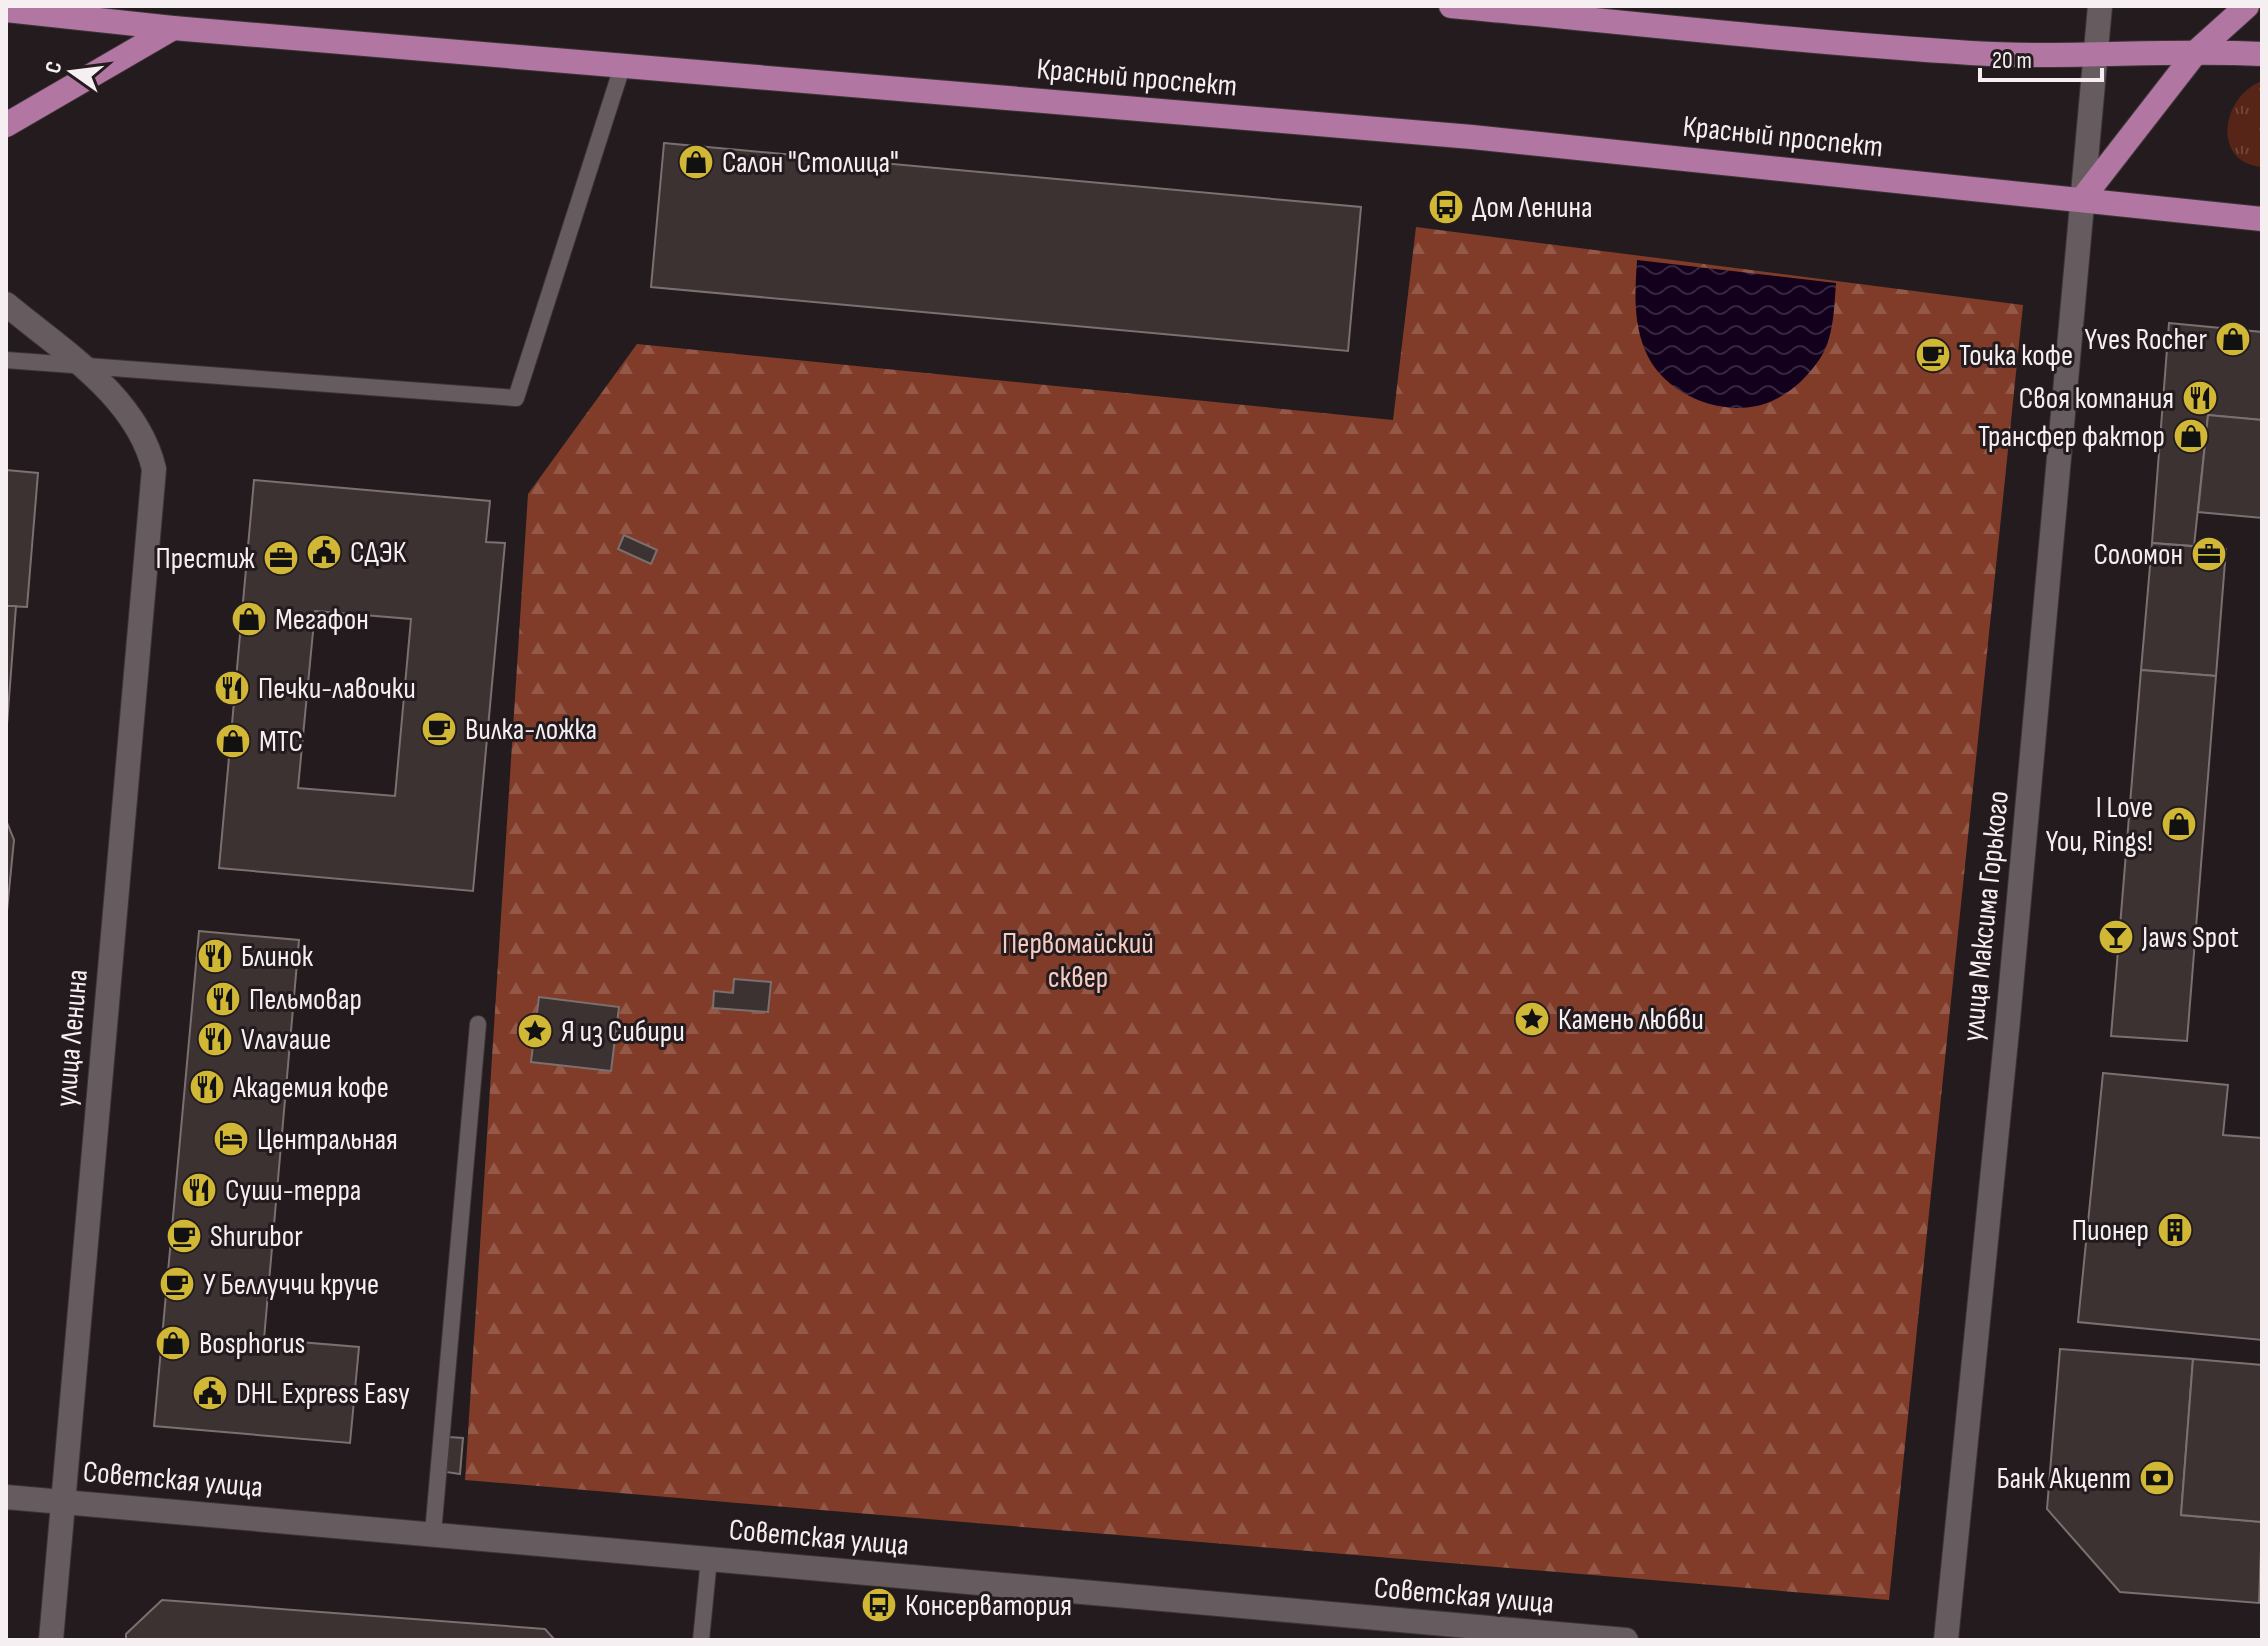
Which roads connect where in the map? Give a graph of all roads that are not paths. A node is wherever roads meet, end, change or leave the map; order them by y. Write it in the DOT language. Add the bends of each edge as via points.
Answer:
graph roads {
  1 [pos="1451,6"];
  2 [pos="2100,6"];
  3 [pos="2247,6"];
  4 [pos="6,10"];
  5 [pos="173,28"];
  6 [pos="2197,51"];
  7 [pos="2262,54"];
  8 [pos="2095,55"];
  9 [pos="623,64"];
  10 [pos="6,125"];
  11 [pos="2082,199"];
  12 [pos="2262,219"];
  13 [pos="6,304"];
  14 [pos="6,360"];
  15 [pos="80,365"];
  16 [pos="478,1024"];
  17 [pos="6,1497"];
  18 [pos="63,1502"];
  19 [pos="433,1533"];
  20 [pos="709,1559"];
  21 [pos="51,1640"];
  22 [pos="701,1640"];
  23 [pos="1626,1640"];
  24 [pos="1946,1640"];
  1 -- 8 [label="main road" via="1972,53"];
  2 -- 8 [label="street"];
  3 -- 6 [label="main road"];
  4 -- 5 [label="main road, Красный проспект"];
  5 -- 9 [label="main road, Красный проспект"];
  5 -- 10 [label="main road"];
  6 -- 7 [label="main road"];
  6 -- 8 [label="main road"];
  6 -- 11 [label="main road"];
  8 -- 11 [label="street, улица Максима Горького"];
  9 -- 11 [label="main road, Красный проспект" via="1472,137"];
  9 -- 15 [label="lane" via="516,398"];
  11 -- 12 [label="main road, Красный проспект"];
  11 -- 24 [label="street, улица Максима Горького"];
  13 -- 15 [label="street"];
  14 -- 15 [label="lane"];
  15 -- 18 [label="street, улица Ленина" via="129,412 148,442 154,469"];
  16 -- 19 [label="lane"];
  17 -- 18 [label="street, Советская улица"];
  18 -- 19 [label="street, Советская улица"];
  18 -- 21 [label="street, улица Ленина"];
  19 -- 20 [label="street, Советская улица"];
  20 -- 22 [label="lane"];
  20 -- 23 [label="street, Советская улица"];
}
